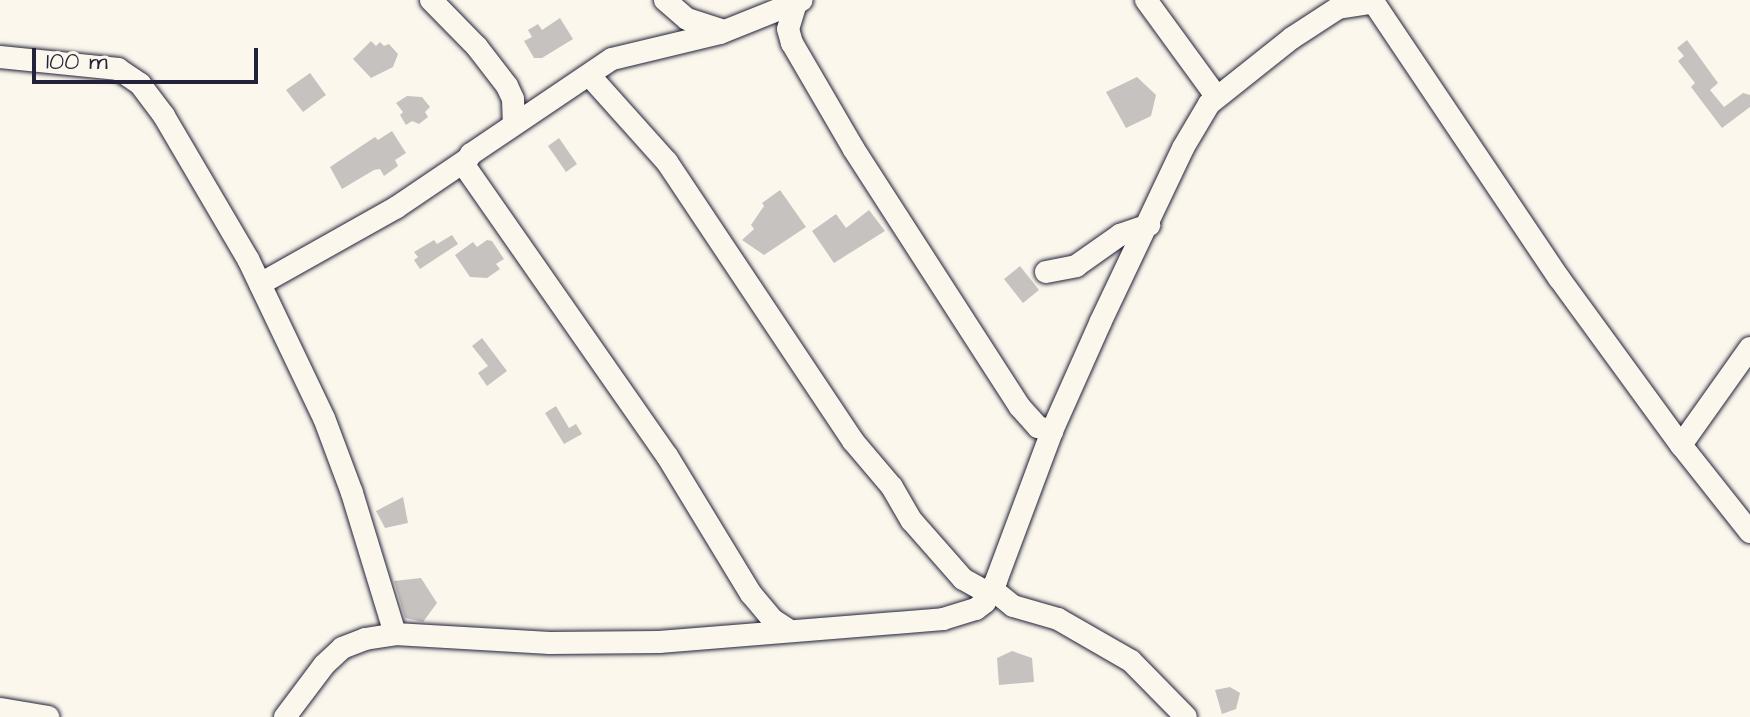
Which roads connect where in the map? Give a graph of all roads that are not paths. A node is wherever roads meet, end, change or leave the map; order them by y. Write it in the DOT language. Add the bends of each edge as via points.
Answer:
graph roads {
  1 [pos="431,0"];
  2 [pos="665,0"];
  3 [pos="1146,0"];
  4 [pos="1373,1"];
  5 [pos="799,2"];
  6 [pos="725,31"];
  7 [pos="0,57"];
  8 [pos="590,76"];
  9 [pos="1216,96"];
  10 [pos="514,124"];
  11 [pos="465,161"];
  12 [pos="1149,225"];
  13 [pos="1046,272"];
  14 [pos="260,284"];
  15 [pos="1750,348"];
  16 [pos="1052,431"];
  17 [pos="1681,445"];
  18 [pos="1750,532"];
  19 [pos="991,591"];
  20 [pos="787,629"];
  21 [pos="395,634"];
  22 [pos="0,709"];
  23 [pos="48,717"];
  24 [pos="285,717"];
  25 [pos="1186,717"];
  1 -- 10 [label="street" via="507,86"];
  2 -- 6 [label="street" via="687,19"];
  3 -- 9 [label="street"];
  4 -- 9 [label="street" via="1338,8"];
  4 -- 17 [label="street" via="1487,175"];
  5 -- 6 [label="street"];
  5 -- 16 [label="street" via="788,29 792,43 853,148 1020,407 1038,427"];
  6 -- 8 [label="street" via="612,59"];
  7 -- 14 [label="street" via="103,66 133,78 197,168"];
  8 -- 10 [label="street"];
  8 -- 19 [label="street" via="667,162 912,521 963,579"];
  9 -- 12 [label="street" via="1183,148"];
  10 -- 11 [label="street"];
  11 -- 14 [label="street" via="397,207"];
  11 -- 20 [label="street" via="465,169 667,456 751,594"];
  12 -- 13 [label="street" via="1120,235 1076,266"];
  12 -- 16 [label="street"];
  14 -- 21 [label="street" via="324,418"];
  15 -- 17 [label="street"];
  16 -- 19 [label="street"];
  17 -- 18 [label="street"];
  19 -- 20 [label="street" via="969,613 943,619"];
  19 -- 25 [label="street" via="1013,606 1058,619 1131,661"];
  20 -- 21 [label="street" via="603,644"];
  21 -- 24 [label="street" via="342,648"];
  22 -- 23 [label="street"];
}
